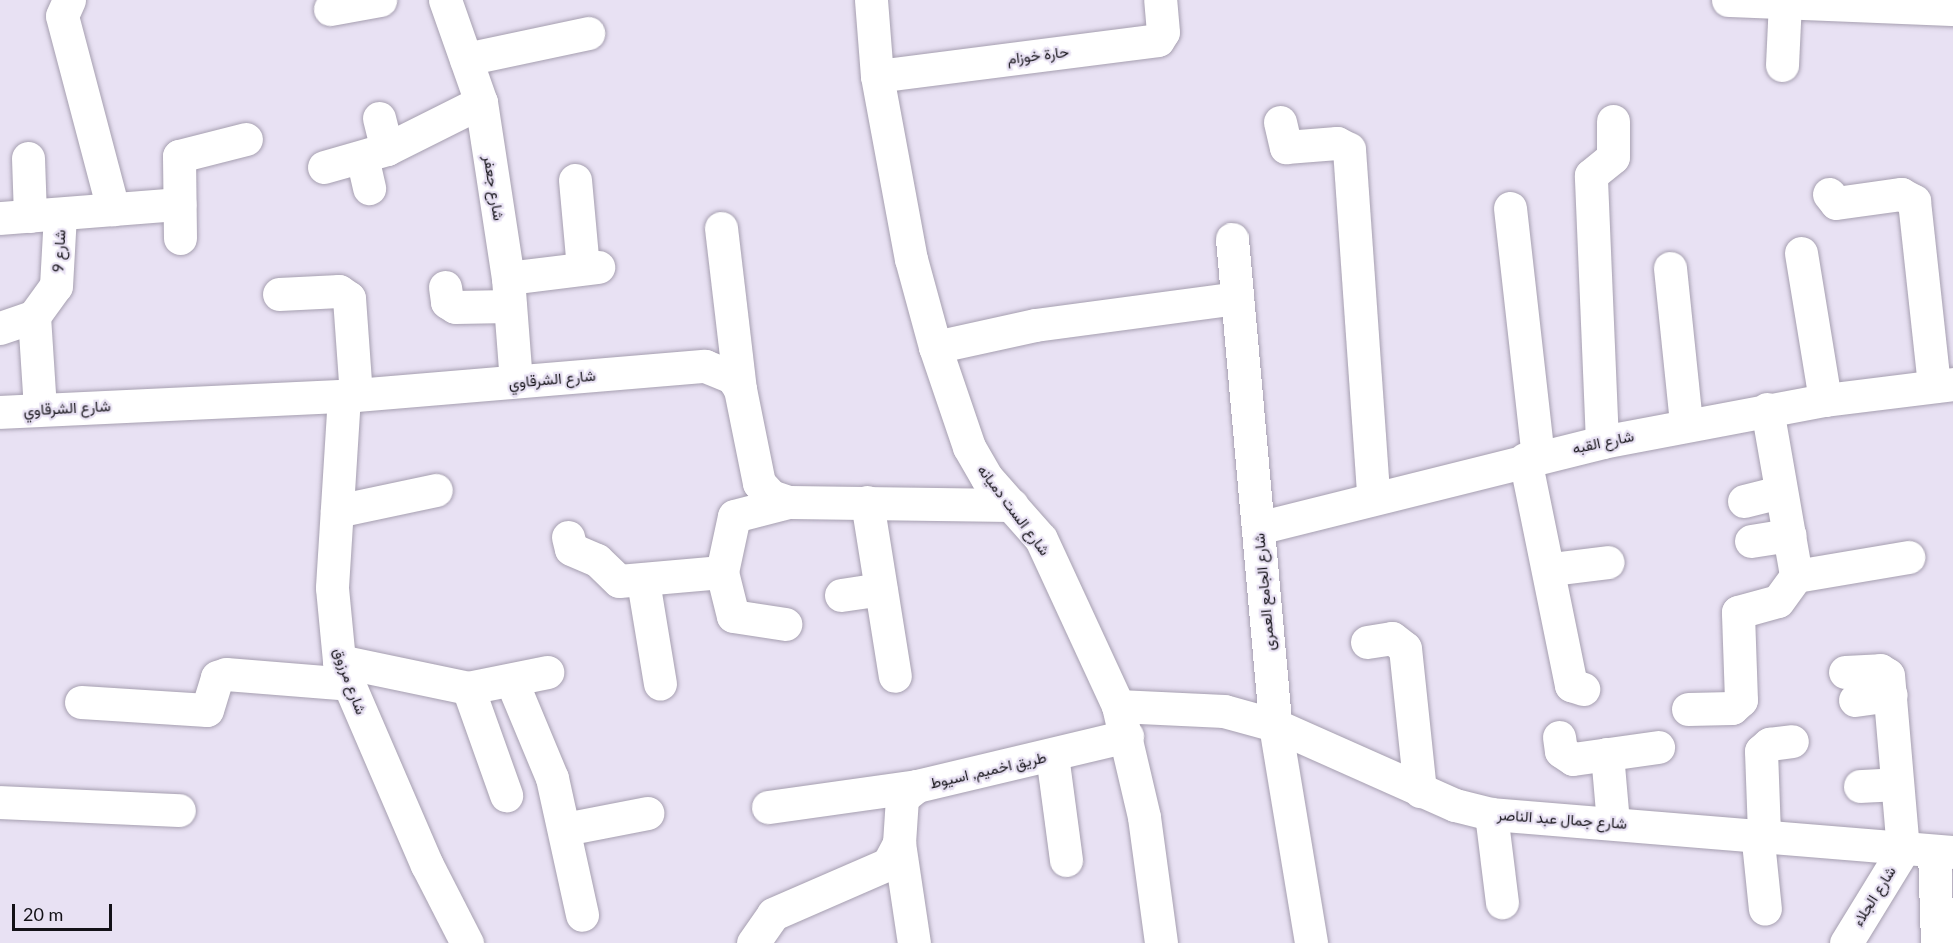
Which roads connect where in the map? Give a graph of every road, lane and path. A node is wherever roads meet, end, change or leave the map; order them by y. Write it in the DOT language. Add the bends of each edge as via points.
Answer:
graph roads {
  1 [pos="69,0"];
  2 [pos="380,0"];
  3 [pos="445,0"];
  4 [pos="871,0"];
  5 [pos="1160,0"];
  6 [pos="1728,0"];
  7 [pos="1785,2"];
  8 [pos="330,9"];
  9 [pos="1953,9"];
  10 [pos="588,33"];
  11 [pos="466,59"];
  12 [pos="1782,65"];
  13 [pos="877,76"];
  14 [pos="481,102"];
  15 [pos="1280,122"];
  16 [pos="1613,122"];
  17 [pos="246,138"];
  18 [pos="376,141"];
  19 [pos="28,158"];
  20 [pos="324,167"];
  21 [pos="575,180"];
  22 [pos="369,188"];
  23 [pos="1829,194"];
  24 [pos="179,204"];
  25 [pos="1510,208"];
  26 [pos="113,209"];
  27 [pos="30,216"];
  28 [pos="721,228"];
  29 [pos="180,238"];
  30 [pos="1232,239"];
  31 [pos="1801,253"];
  32 [pos="1670,268"];
  33 [pos="445,287"];
  34 [pos="509,292"];
  35 [pos="279,294"];
  36 [pos="1237,298"];
  37 [pos="34,316"];
  38 [pos="0,328"];
  39 [pos="935,348"];
  40 [pos="516,381"];
  41 [pos="1944,385"];
  42 [pos="740,389"];
  43 [pos="350,396"];
  44 [pos="1825,400"];
  45 [pos="40,409"];
  46 [pos="1767,409"];
  47 [pos="0,412"];
  48 [pos="1686,424"];
  49 [pos="1602,442"];
  50 [pos="1532,457"];
  51 [pos="436,490"];
  52 [pos="1781,492"];
  53 [pos="1373,496"];
  54 [pos="1744,501"];
  55 [pos="788,502"];
  56 [pos="867,502"];
  57 [pos="1012,505"];
  58 [pos="337,511"];
  59 [pos="1258,528"];
  60 [pos="1790,534"];
  61 [pos="568,537"];
  62 [pos="1751,541"];
  63 [pos="1908,557"];
  64 [pos="1608,562"];
  65 [pos="1551,569"];
  66 [pos="722,572"];
  67 [pos="1796,576"];
  68 [pos="643,582"];
  69 [pos="881,589"];
  70 [pos="841,595"];
  71 [pos="785,624"];
  72 [pos="1367,642"];
  73 [pos="344,672"];
  74 [pos="547,672"];
  75 [pos="895,676"];
  76 [pos="512,682"];
  77 [pos="660,684"];
  78 [pos="1850,686"];
  79 [pos="468,688"];
  80 [pos="1583,689"];
  81 [pos="81,702"];
  82 [pos="1688,710"];
  83 [pos="1123,721"];
  84 [pos="1275,725"];
  85 [pos="1559,737"];
  86 [pos="1792,741"];
  87 [pos="1658,747"];
  88 [pos="1607,754"];
  89 [pos="1052,755"];
  90 [pos="1897,784"];
  91 [pos="917,786"];
  92 [pos="1860,786"];
  93 [pos="1420,791"];
  94 [pos="506,795"];
  95 [pos="0,802"];
  96 [pos="768,807"];
  97 [pos="179,810"];
  98 [pos="647,813"];
  99 [pos="1491,814"];
  100 [pos="1613,823"];
  101 [pos="565,829"];
  102 [pos="1760,832"];
  103 [pos="899,843"];
  104 [pos="1930,852"];
  105 [pos="1066,860"];
  106 [pos="1502,902"];
  107 [pos="1765,909"];
  108 [pos="582,915"];
  109 [pos="467,943"];
  110 [pos="753,943"];
  111 [pos="914,943"];
  112 [pos="1161,943"];
  113 [pos="1311,943"];
  114 [pos="1846,943"];
  115 [pos="1937,943"];
  1 -- 26 [label="street" via="62,15"];
  2 -- 8 [label="street"];
  3 -- 11 [label="street, شارع جعفر"];
  4 -- 13 [label="street, شارع الست دميانه"];
  5 -- 13 [label="street, حارة خوزام" via="1163,32 1158,40"];
  6 -- 7 [label="street"];
  7 -- 9 [label="street"];
  7 -- 12 [label="street"];
  10 -- 11 [label="street"];
  11 -- 14 [label="street, شارع جعفر"];
  13 -- 39 [label="street, شارع الست دميانه" via="911,260"];
  14 -- 18 [label="street"];
  14 -- 34 [label="street, شارع جعفر"];
  15 -- 53 [label="street" via="1286,147 1337,143 1349,149"];
  16 -- 49 [label="street" via="1613,157 1591,175"];
  17 -- 24 [label="street" via="179,156"];
  18 -- 20 [label="street"];
  18 -- 22 [label="street"];
  19 -- 27 [label="street, شارع 9"];
  21 -- 34 [label="street" via="591,268"];
  23 -- 41 [label="street" via="1836,203 1901,194 1914,201"];
  24 -- 26 [label="street"];
  24 -- 29 [label="street"];
  25 -- 50 [label="street"];
  26 -- 27 [label="street"];
  27 -- 37 [label="street, شارع 9" via="56,286"];
  28 -- 42 [label="street"];
  30 -- 36 [label="street, شارع الجامع العمرى"];
  31 -- 44 [label="street"];
  32 -- 48 [label="street"];
  33 -- 34 [label="street" via="447,302 455,307"];
  34 -- 40 [label="street, شارع جعفر"];
  35 -- 43 [label="street, شارع مرزوق" via="339,291 349,298"];
  36 -- 39 [label="street" via="1035,325"];
  36 -- 59 [label="street, شارع الجامع العمرى"];
  37 -- 38 [label="street"];
  37 -- 45 [label="street"];
  39 -- 57 [label="street, شارع الست دميانه" via="969,447 987,478"];
  40 -- 42 [label="street, شارع الشرقاوي" via="705,366 720,369"];
  40 -- 43 [label="street, شارع الشرقاوي"];
  41 -- 44 [label="street, شارع القبه"];
  42 -- 55 [label="street" via="759,483 771,496"];
  43 -- 45 [label="street, شارع الشرقاوي"];
  43 -- 58 [label="street, شارع مرزوق"];
  44 -- 46 [label="street, شارع القبه"];
  45 -- 47 [label="street, شارع الشرقاوي"];
  46 -- 48 [label="street, شارع القبه"];
  46 -- 52 [label="street"];
  48 -- 49 [label="street, شارع القبه"];
  49 -- 50 [label="street, شارع القبه"];
  50 -- 53 [label="street, شارع القبه"];
  50 -- 65 [label="street"];
  51 -- 58 [label="street"];
  52 -- 54 [label="street"];
  52 -- 60 [label="street"];
  53 -- 59 [label="street, شارع القبه"];
  55 -- 56 [label="street"];
  55 -- 66 [label="street" via="734,516 726,532"];
  56 -- 57 [label="street"];
  56 -- 69 [label="street"];
  57 -- 83 [label="street, شارع الست دميانه" via="1041,539 1063,579"];
  58 -- 73 [label="street, شارع مرزوق" via="332,625"];
  59 -- 84 [label="street, شارع الجامع العمرى"];
  60 -- 62 [label="street"];
  60 -- 67 [label="street"];
  61 -- 68 [label="street" via="572,549 597,560 619,581"];
  63 -- 67 [label="street"];
  64 -- 65 [label="street"];
  65 -- 80 [label="street" via="1571,685"];
  66 -- 68 [label="street"];
  66 -- 71 [label="street" via="733,616"];
  67 -- 82 [label="street" via="1778,601 1735,615 1742,694 1738,704"];
  68 -- 77 [label="street"];
  69 -- 70 [label="street"];
  69 -- 75 [label="street"];
  72 -- 93 [label="street" via="1392,638 1405,648"];
  73 -- 79 [label="street"];
  73 -- 81 [label="street" via="226,674 217,677 207,710"];
  73 -- 109 [label="street, شارع مرزوق" via="427,865"];
  74 -- 76 [label="street"];
  76 -- 79 [label="street"];
  76 -- 101 [label="street" via="535,729"];
  78 -- 90 [label="street" via="1884,672 1891,695"];
  79 -- 94 [label="street"];
  83 -- 84 [label="street, شارع جمال عبد الناصر" via="1192,707"];
  83 -- 89 [label="street, طريق اخميم, اسيوط"];
  83 -- 112 [label="street, شارع الست دميانه"];
  84 -- 93 [label="street, شارع جمال عبد الناصر"];
  84 -- 113 [label="street, شارع الجامع العمرى"];
  85 -- 88 [label="street" via="1566,758"];
  86 -- 102 [label="street" via="1769,744 1761,751"];
  87 -- 88 [label="street"];
  88 -- 100 [label="street"];
  89 -- 91 [label="street, طريق اخميم, اسيوط"];
  89 -- 105 [label="street"];
  90 -- 92 [label="street"];
  90 -- 104 [label="street"];
  91 -- 96 [label="street"];
  91 -- 103 [label="street, طريق اخميم, اسيوط" via="902,798"];
  93 -- 99 [label="street, شارع جمال عبد الناصر"];
  95 -- 97 [label="street"];
  98 -- 101 [label="street"];
  99 -- 100 [label="street, شارع جمال عبد الناصر"];
  99 -- 106 [label="street"];
  100 -- 102 [label="street, شارع جمال عبد الناصر"];
  101 -- 108 [label="street"];
  102 -- 104 [label="street, شارع جمال عبد الناصر"];
  102 -- 107 [label="street"];
  103 -- 110 [label="street" via="876,873 773,914"];
  103 -- 111 [label="street, طريق اخميم, اسيوط"];
  104 -- 114 [label="street, شارع الجلاء"];
  104 -- 115 [label="street"];
}
